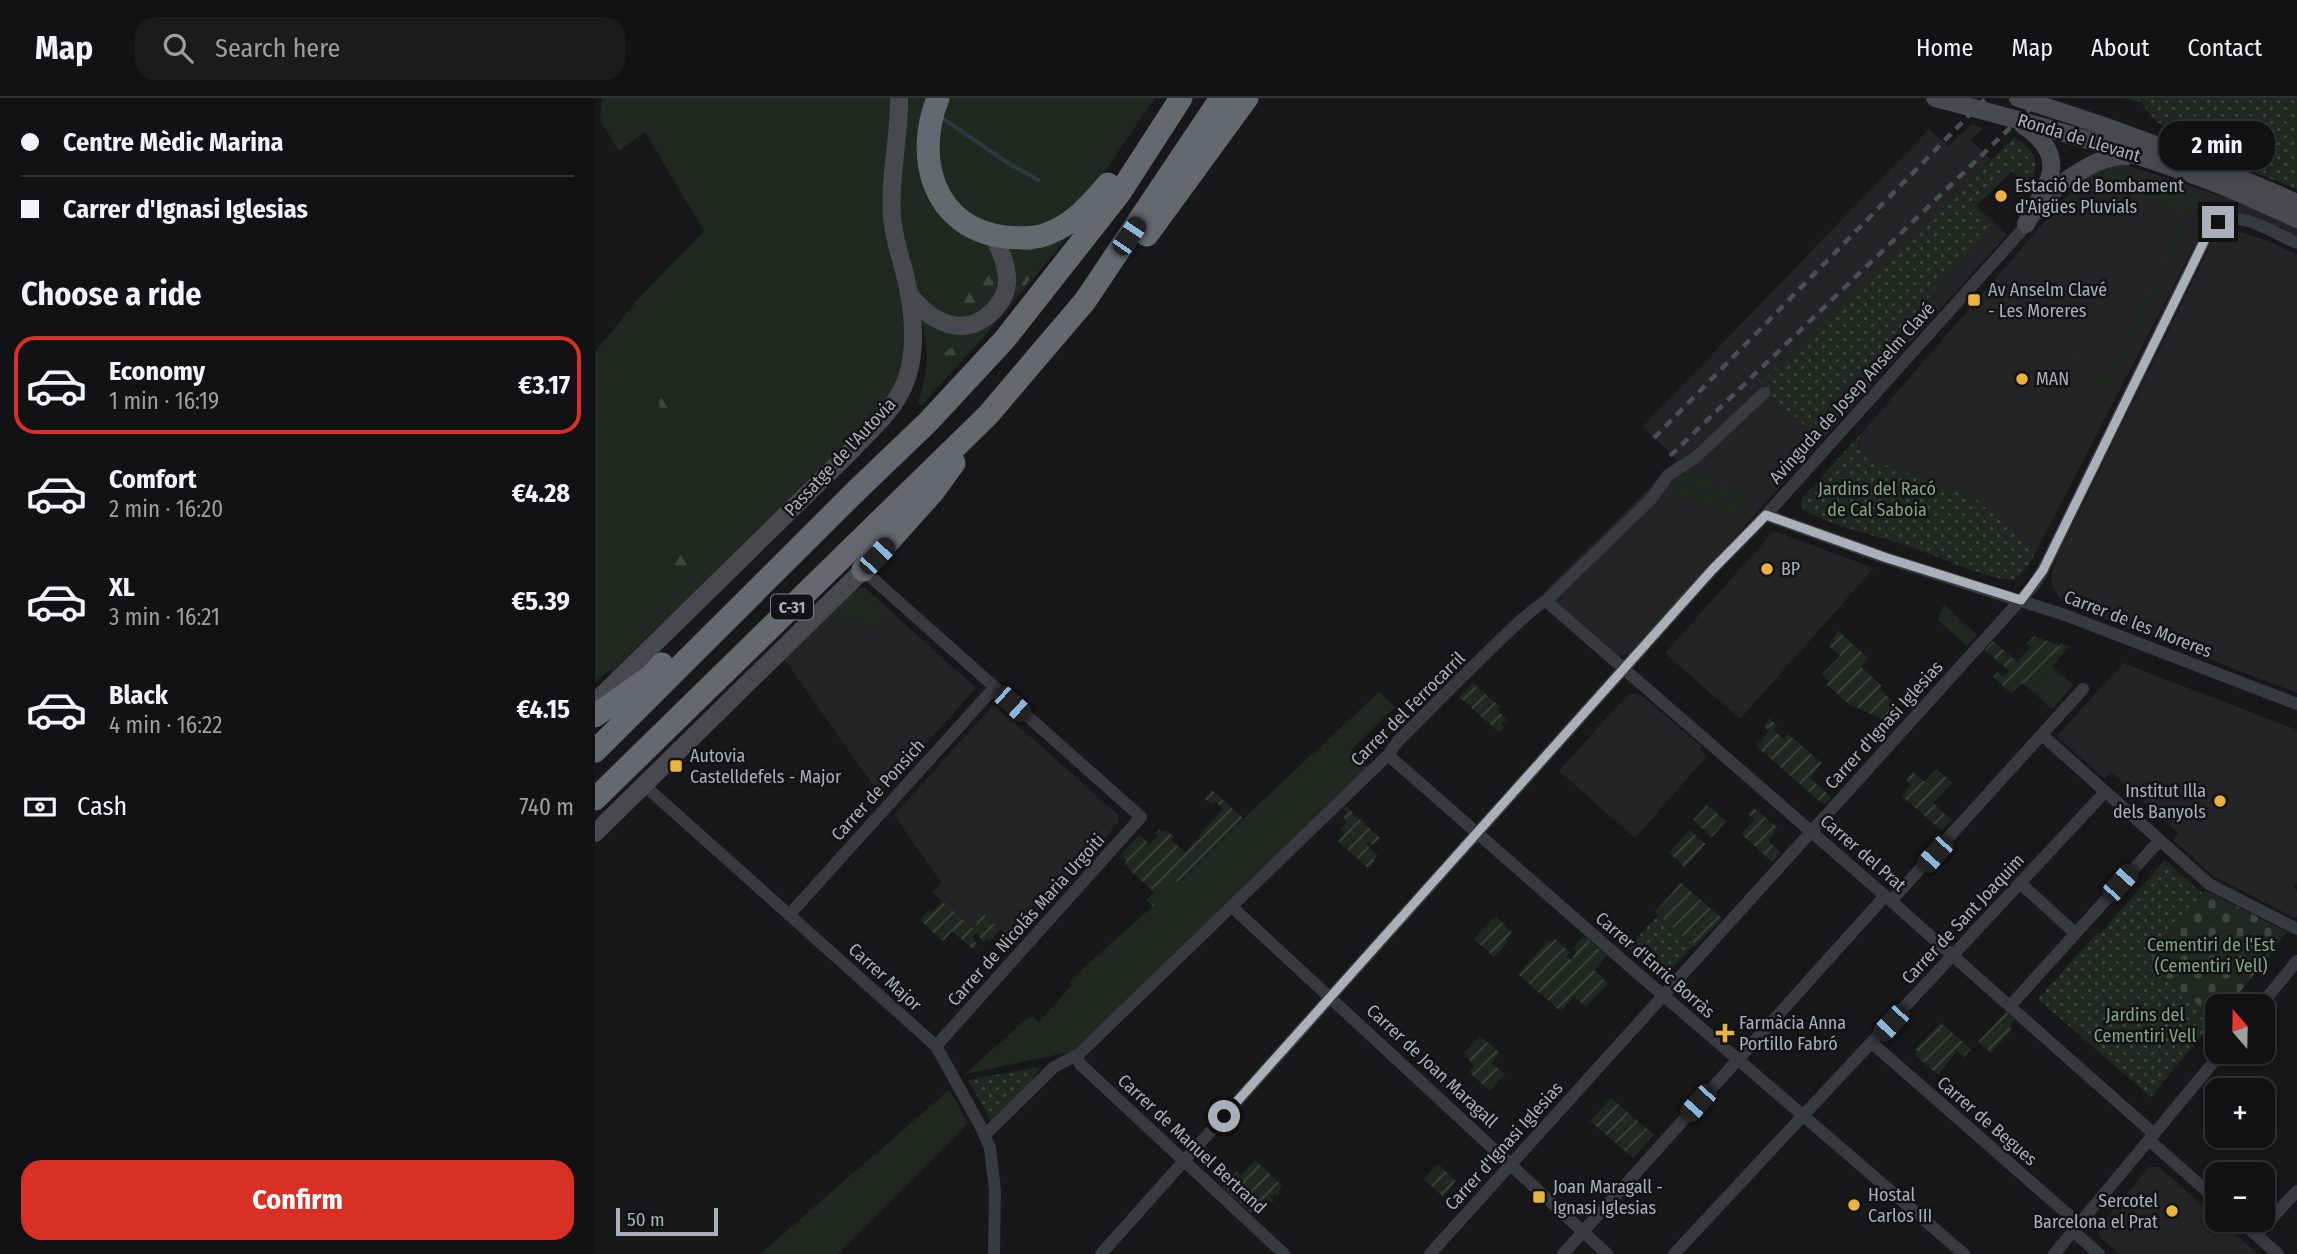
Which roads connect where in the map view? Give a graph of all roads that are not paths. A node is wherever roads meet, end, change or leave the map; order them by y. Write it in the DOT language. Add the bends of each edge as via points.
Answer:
graph roads {
  1 [pos="899,98"];
  2 [pos="938,98"];
  3 [pos="1181,98"];
  4 [pos="1221,98"];
  5 [pos="1247,98"];
  6 [pos="1935,98"];
  7 [pos="2018,98"];
  8 [pos="2070,114"];
  9 [pos="2011,118"];
  10 [pos="1165,123"];
  11 [pos="2081,139"];
  12 [pos="2138,156"];
  13 [pos="2069,179"];
  14 [pos="2297,203"];
  15 [pos="2297,219"];
  16 [pos="2026,224"];
  17 [pos="993,235"];
  18 [pos="2297,243"];
  19 [pos="909,294"];
  20 [pos="1085,301"];
  21 [pos="1764,393"];
  22 [pos="988,415"];
  23 [pos="1766,515"];
  24 [pos="819,528"];
  25 [pos="863,570"];
  26 [pos="2021,600"];
  27 [pos="1546,601"];
  28 [pos="1623,668"];
  29 [pos="994,688"];
  30 [pos="2083,689"];
  31 [pos="595,702"];
  32 [pos="2297,704"];
  33 [pos="595,716"];
  34 [pos="2042,735"];
  35 [pos="595,751"];
  36 [pos="1388,755"];
  37 [pos="645,786"];
  38 [pos="2105,792"];
  39 [pos="595,799"];
  40 [pos="1811,832"];
  41 [pos="595,833"];
  42 [pos="1477,833"];
  43 [pos="2160,840"];
  44 [pos="2020,883"];
  45 [pos="1888,899"];
  46 [pos="1231,906"];
  47 [pos="789,915"];
  48 [pos="2297,929"];
  49 [pos="2075,933"];
  50 [pos="1953,956"];
  51 [pos="2297,961"];
  52 [pos="2270,994"];
  53 [pos="1664,996"];
  54 [pos="1329,999"];
  55 [pos="2010,1006"];
  56 [pos="1873,1044"];
  57 [pos="936,1046"];
  58 [pos="1078,1056"];
  59 [pos="1738,1060"];
  60 [pos="2212,1064"];
  61 [pos="1803,1116"];
  62 [pos="984,1132"];
  63 [pos="2151,1137"];
  64 [pos="1184,1160"];
  65 [pos="1511,1163"];
  66 [pos="2205,1189"];
  67 [pos="2297,1191"];
  68 [pos="2076,1228"];
  69 [pos="1584,1231"];
  70 [pos="2253,1232"];
  71 [pos="2256,1235"];
  72 [pos="994,1254"];
  73 [pos="1101,1254"];
  74 [pos="1284,1254"];
  75 [pos="1430,1254"];
  76 [pos="1563,1254"];
  77 [pos="1607,1254"];
  78 [pos="1674,1254"];
  79 [pos="1964,1254"];
  80 [pos="2054,1254"];
  81 [pos="2099,1254"];
  82 [pos="2278,1254"];
  1 -- 19 [label="street, Passatge de l'Autovia" via="892,217"];
  2 -- 17 [label="highway" via="927,149 937,190 965,224"];
  3 -- 10 [label="highway, C-31"];
  4 -- 20 [label="highway, C-31"];
  5 -- 20 [label="highway" via="1135,251"];
  6 -- 9 [label="street, Ronda de Llevant"];
  7 -- 8 [label="street, Ronda de Llevant"];
  8 -- 11 [label="street"];
  8 -- 14 [label="street, Ronda de Llevant" via="2228,172"];
  9 -- 11 [label="street, Ronda de Llevant"];
  9 -- 16 [label="street" via="2043,140 2052,161 2047,183"];
  10 -- 17 [label="highway" via="1083,213 1047,234"];
  10 -- 24 [label="highway, C-31" via="1119,194 1005,339"];
  11 -- 12 [label="street, Ronda de Llevant"];
  11 -- 13 [label="street" via="2080,159"];
  12 -- 13 [label="street" via="2104,158"];
  12 -- 15 [label="street, Ronda de Llevant" via="2224,186"];
  13 -- 16 [label="street, Avinguda de Josep Anselm Clavé"];
  16 -- 23 [label="street, Avinguda de Josep Anselm Clavé"];
  17 -- 19 [label="street" via="1007,277 1005,294 987,317 958,327 922,311"];
  18 -- 26 [label="street, Carrer d'Ignasi Iglesias" via="2237,218 2223,219 2211,227 2043,570"];
  19 -- 31 [label="street, Passatge de l'Autovia" via="913,351 897,399 852,450"];
  20 -- 22 [label="highway, C-31"];
  21 -- 27 [label="street, Carrer del Ferrocarril" via="1695,458 1668,475 1652,498"];
  22 -- 25 [label="highway" via="933,492"];
  22 -- 39 [label="highway, C-31"];
  23 -- 26 [label="street, Carrer de les Moreres"];
  23 -- 28 [label="street, Avinguda de Josep Anselm Clavé"];
  24 -- 33 [label="highway" via="779,548 651,676"];
  24 -- 35 [label="highway, C-31"];
  25 -- 29 [label="street"];
  25 -- 37 [label="street"];
  26 -- 32 [label="street, Carrer de les Moreres"];
  26 -- 40 [label="street, Carrer d'Ignasi Iglesias"];
  27 -- 28 [label="street, Carrer del Prat"];
  27 -- 36 [label="street, Carrer del Ferrocarril"];
  28 -- 40 [label="street, Carrer del Prat"];
  28 -- 42 [label="street, Avinguda de Josep Anselm Clavé"];
  29 -- 47 [label="street, Carrer de Ponsich"];
  29 -- 57 [label="street, Carrer de Nicolás Maria Urgoiti" via="1141,817"];
  30 -- 34 [label="street"];
  34 -- 38 [label="street"];
  34 -- 45 [label="street"];
  36 -- 42 [label="street, Carrer d'Enric Borràs"];
  36 -- 46 [label="street, Carrer del Ferrocarril"];
  37 -- 41 [label="street"];
  37 -- 47 [label="street, Carrer Major"];
  38 -- 43 [label="street"];
  38 -- 44 [label="street, Carrer de Sant Joaquim"];
  40 -- 45 [label="street, Carrer del Prat"];
  40 -- 53 [label="street, Carrer d'Ignasi Iglesias"];
  42 -- 53 [label="street, Carrer d'Enric Borràs"];
  42 -- 54 [label="street, Avinguda de Josep Anselm Clavé"];
  43 -- 48 [label="street" via="2209,884"];
  43 -- 49 [label="street"];
  44 -- 49 [label="street"];
  44 -- 50 [label="street, Carrer de Sant Joaquim"];
  45 -- 50 [label="street, Carrer del Prat"];
  45 -- 59 [label="street"];
  46 -- 54 [label="street, Carrer de Joan Maragall"];
  46 -- 58 [label="street, Carrer del Ferrocarril"];
  47 -- 57 [label="street, Carrer Major"];
  49 -- 55 [label="street"];
  50 -- 55 [label="street, Carrer del Prat"];
  50 -- 56 [label="street, Carrer de Sant Joaquim"];
  51 -- 52 [label="street"];
  53 -- 59 [label="street, Carrer d'Enric Borràs"];
  53 -- 65 [label="street, Carrer d'Ignasi Iglesias"];
  54 -- 64 [label="street, Avinguda de Josep Anselm Clavé"];
  54 -- 65 [label="street, Carrer de Joan Maragall"];
  55 -- 63 [label="street, Carrer del Prat"];
  56 -- 61 [label="street, Carrer de Sant Joaquim"];
  56 -- 68 [label="street, Carrer de Begues"];
  57 -- 62 [label="street, Carrer Major"];
  58 -- 62 [label="street, Carrer del Ferrocarril" via="1053,1067"];
  58 -- 64 [label="street, Carrer de Manuel Bertrand" via="1080,1064"];
  59 -- 61 [label="street, Carrer d'Enric Borràs"];
  59 -- 69 [label="street"];
  60 -- 63 [label="street"];
  61 -- 78 [label="street, Carrer de Sant Joaquim"];
  61 -- 79 [label="street, Carrer d'Enric Borràs"];
  62 -- 72 [label="street, Carrer Major" via="993,1160"];
  63 -- 66 [label="street, Carrer del Prat"];
  63 -- 68 [label="street"];
  64 -- 73 [label="street, Avinguda de Josep Anselm Clavé"];
  64 -- 74 [label="street, Carrer de Manuel Bertrand"];
  65 -- 69 [label="street, Carrer de Joan Maragall"];
  65 -- 75 [label="street, Carrer d'Ignasi Iglesias"];
  67 -- 71 [label="street"];
  68 -- 80 [label="street"];
  68 -- 81 [label="street, Carrer de Begues"];
  69 -- 76 [label="street"];
  69 -- 77 [label="street, Carrer de Joan Maragall"];
  70 -- 71 [label="street"];
  71 -- 82 [label="street"];
}
